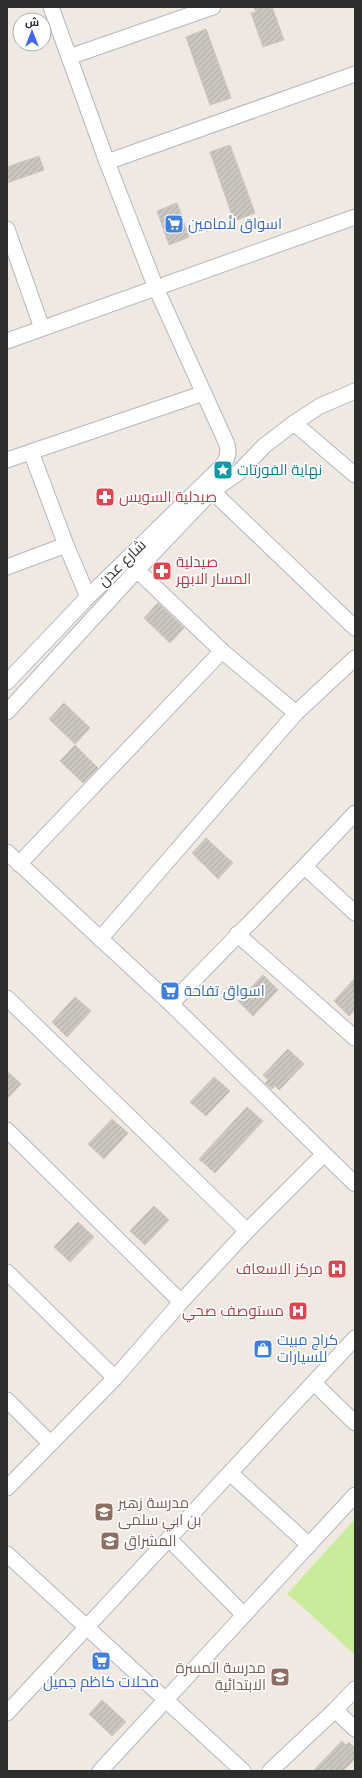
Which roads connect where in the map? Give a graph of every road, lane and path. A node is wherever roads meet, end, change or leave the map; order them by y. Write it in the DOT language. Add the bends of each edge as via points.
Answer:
graph roads {
  1 [pos="51,7"];
  2 [pos="212,7"];
  3 [pos="69,57"];
  4 [pos="355,74"];
  5 [pos="107,162"];
  6 [pos="355,217"];
  7 [pos="7,229"];
  8 [pos="156,288"];
  9 [pos="42,328"];
  10 [pos="7,341"];
  11 [pos="355,391"];
  12 [pos="204,393"];
  13 [pos="294,423"];
  14 [pos="32,452"];
  15 [pos="7,460"];
  16 [pos="355,475"];
  17 [pos="212,491"];
  18 [pos="66,545"];
  19 [pos="7,567"];
  20 [pos="137,570"];
  21 [pos="88,597"];
  22 [pos="355,628"];
  23 [pos="222,651"];
  24 [pos="355,658"];
  25 [pos="7,682"];
  26 [pos="7,712"];
  27 [pos="296,713"];
  28 [pos="355,813"];
  29 [pos="7,852"];
  30 [pos="19,864"];
  31 [pos="305,867"];
  32 [pos="355,912"];
  33 [pos="237,934"];
  34 [pos="100,939"];
  35 [pos="7,998"];
  36 [pos="171,1004"];
  37 [pos="355,1038"];
  38 [pos="7,1130"];
  39 [pos="324,1154"];
  40 [pos="355,1184"];
  41 [pos="247,1231"];
  42 [pos="7,1272"];
  43 [pos="181,1302"];
  44 [pos="355,1338"];
  45 [pos="115,1378"];
  46 [pos="314,1383"];
  47 [pos="7,1400"];
  48 [pos="355,1423"];
  49 [pos="50,1443"];
  50 [pos="230,1473"];
  51 [pos="7,1488"];
  52 [pos="355,1495"];
  53 [pos="169,1539"];
  54 [pos="309,1545"];
  55 [pos="7,1554"];
  56 [pos="244,1615"];
  57 [pos="86,1628"];
  58 [pos="355,1689"];
  59 [pos="165,1700"];
  60 [pos="9,1708"];
  61 [pos="335,1710"];
  62 [pos="355,1729"];
  63 [pos="100,1771"];
  64 [pos="242,1771"];
  65 [pos="270,1771"];
  1 -- 3 [label="street"];
  2 -- 3 [label="street"];
  3 -- 5 [label="street"];
  4 -- 5 [label="street"];
  5 -- 8 [label="street"];
  6 -- 8 [label="street"];
  7 -- 9 [label="street"];
  8 -- 9 [label="street"];
  8 -- 12 [label="street"];
  9 -- 10 [label="street"];
  11 -- 13 [label="street, شارع عدن" via="320,406"];
  12 -- 14 [label="street"];
  12 -- 21 [label="street, شارع عدن" via="228,446 228,457 221,467"];
  13 -- 16 [label="street"];
  13 -- 17 [label="street, شارع عدن"];
  14 -- 15 [label="street"];
  14 -- 18 [label="street"];
  17 -- 20 [label="street, شارع عدن"];
  17 -- 22 [label="street"];
  18 -- 19 [label="street"];
  18 -- 21 [label="street"];
  20 -- 23 [label="street"];
  20 -- 26 [label="street, شارع عدن"];
  21 -- 25 [label="street, شارع عدن"];
  23 -- 27 [label="street"];
  23 -- 30 [label="street"];
  24 -- 27 [label="street"];
  27 -- 34 [label="street"];
  28 -- 31 [label="street"];
  29 -- 30 [label="street"];
  30 -- 34 [label="street"];
  31 -- 32 [label="street"];
  31 -- 33 [label="street"];
  33 -- 36 [label="street"];
  33 -- 37 [label="street"];
  34 -- 36 [label="street"];
  35 -- 41 [label="street"];
  36 -- 39 [label="street"];
  38 -- 43 [label="street"];
  39 -- 40 [label="street"];
  39 -- 41 [label="street"];
  41 -- 43 [label="street"];
  42 -- 45 [label="street"];
  43 -- 45 [label="street"];
  44 -- 46 [label="street"];
  45 -- 49 [label="street"];
  46 -- 48 [label="street"];
  46 -- 50 [label="street"];
  47 -- 49 [label="street"];
  49 -- 51 [label="street"];
  50 -- 53 [label="street"];
  50 -- 54 [label="street"];
  52 -- 54 [label="street"];
  53 -- 56 [label="street"];
  53 -- 57 [label="street"];
  54 -- 56 [label="street"];
  55 -- 57 [label="street"];
  56 -- 59 [label="street"];
  57 -- 59 [label="street"];
  57 -- 60 [label="street"];
  58 -- 61 [label="street"];
  59 -- 63 [label="street"];
  59 -- 64 [label="street"];
  61 -- 62 [label="street"];
  61 -- 65 [label="street"];
}
